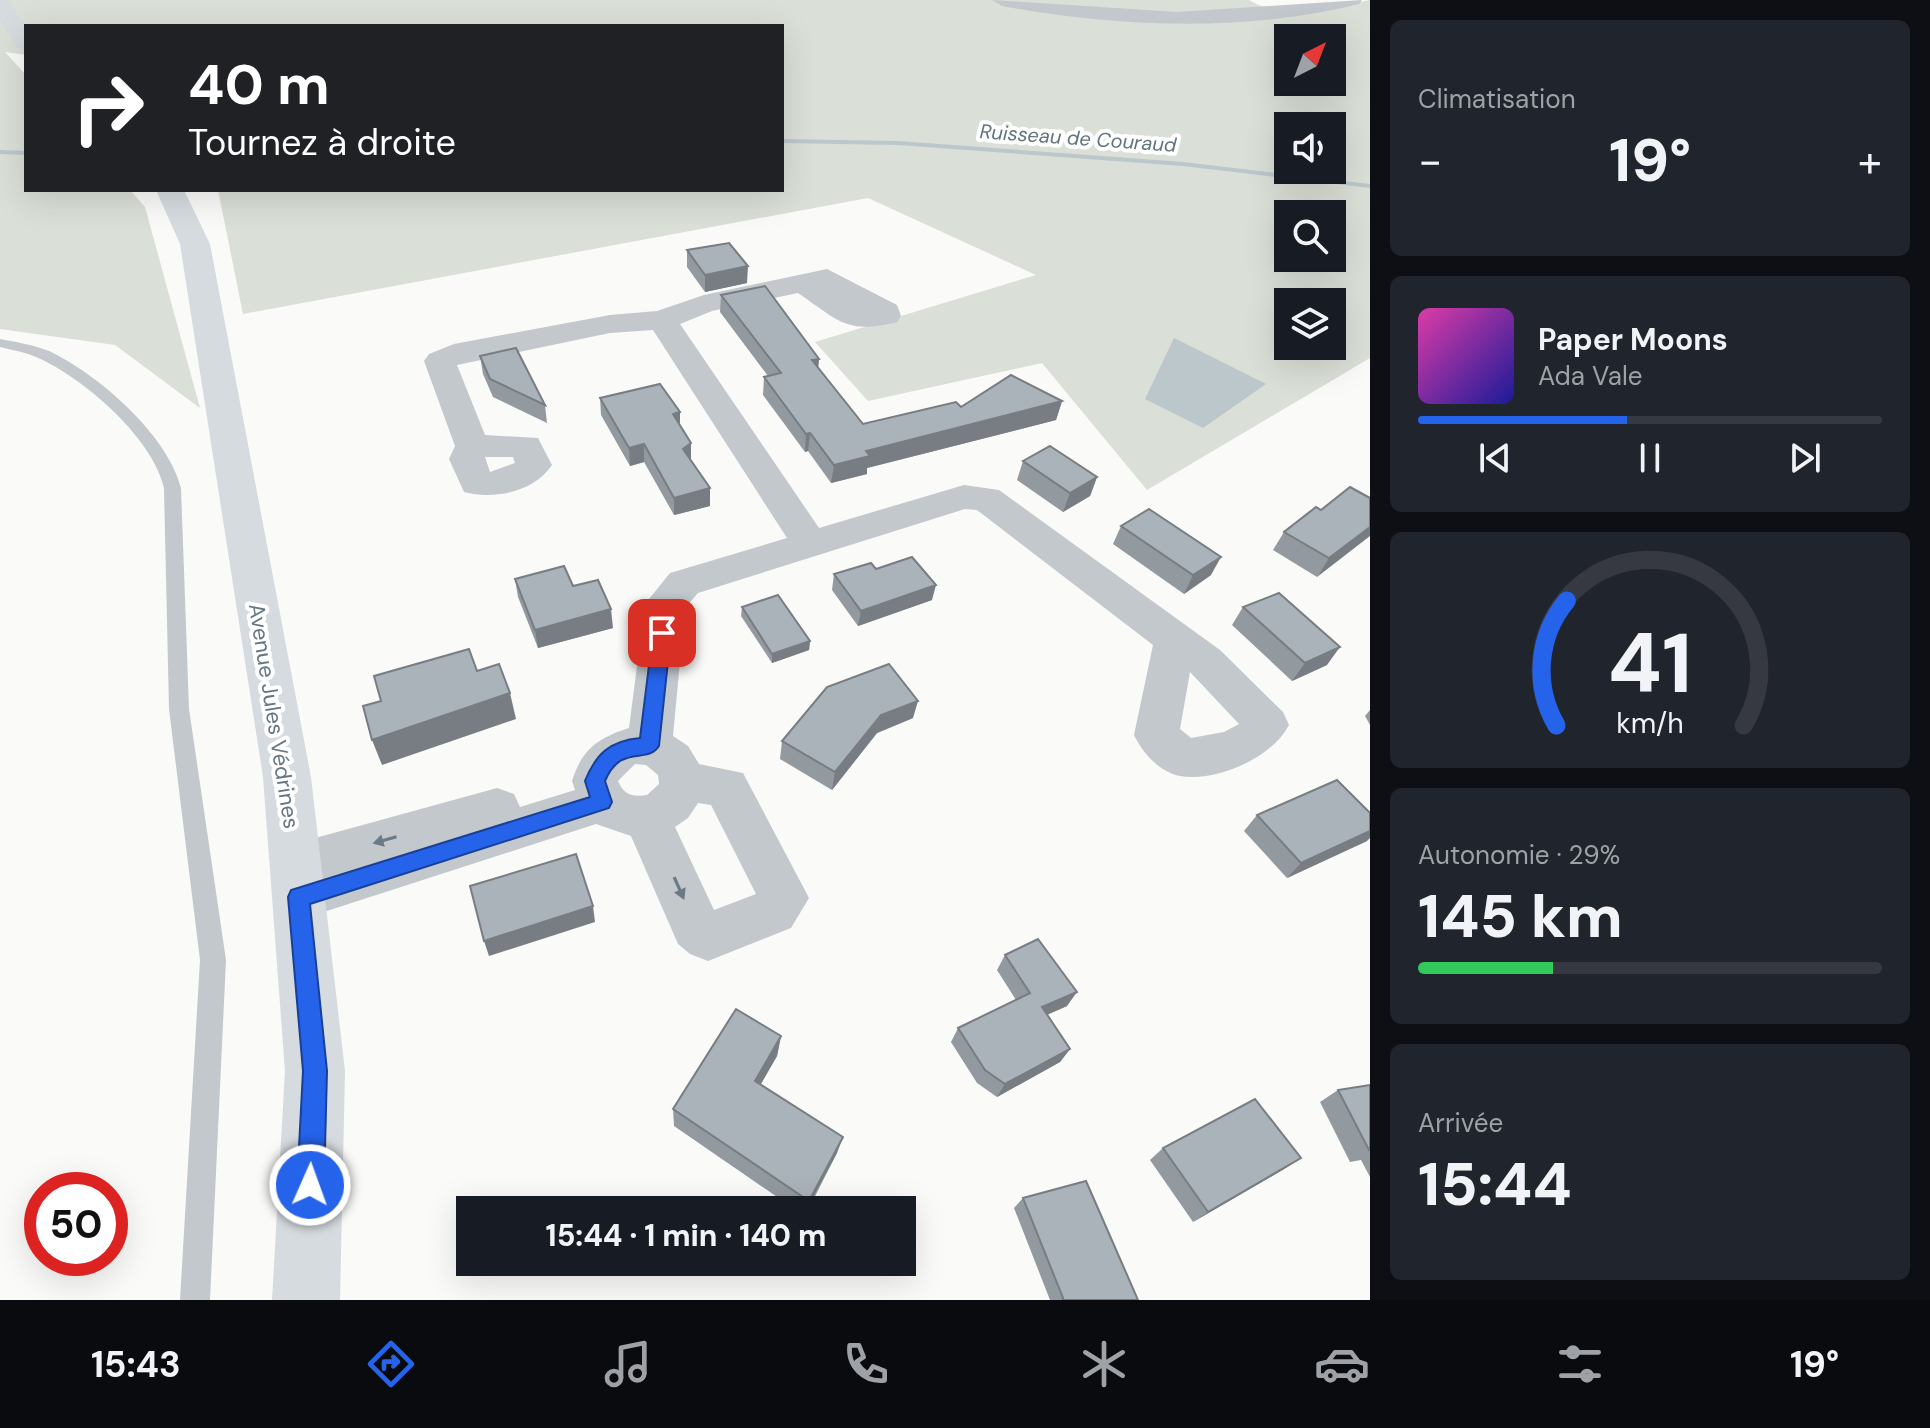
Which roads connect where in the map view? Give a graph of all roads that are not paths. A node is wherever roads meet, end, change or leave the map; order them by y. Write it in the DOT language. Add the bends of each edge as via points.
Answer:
graph roads {
  1 [pos="1002,0"];
  2 [pos="1274,0"];
  3 [pos="1352,0"];
  4 [pos="0,3"];
  5 [pos="1294,10"];
  6 [pos="24,41"];
  7 [pos="171,192"];
  8 [pos="803,283"];
  9 [pos="662,320"];
  10 [pos="0,343"];
  11 [pos="472,446"];
  12 [pos="809,542"];
  13 [pos="1175,641"];
  14 [pos="649,746"];
  15 [pos="683,781"];
  16 [pos="598,791"];
  17 [pos="647,817"];
  18 [pos="297,881"];
  19 [pos="195,1300"];
  20 [pos="306,1300"];
  1 -- 5 [label="street" via="1148,17"];
  2 -- 5 [label="street"];
  3 -- 5 [label="street"];
  4 -- 6 [label="main road"];
  7 -- 18 [label="main road, Avenue Jules Védrines" via="195,244 208,311 287,777"];
  8 -- 9 [label="street" via="704,304"];
  9 -- 11 [label="street" via="610,324 440,361"];
  9 -- 12 [label="street"];
  10 -- 19 [label="lane" via="43,355 115,408 159,452 175,500 179,709 213,960"];
  12 -- 13 [label="street" via="964,497 986,499"];
  12 -- 14 [label="street" via="684,583 665,604"];
  14 -- 15 [label="street" via="673,758"];
  14 -- 16 [label="street" via="611,754 603,762"];
  15 -- 17 [label="street" via="673,804"];
  17 -- 15 [label="street, one-way" via="696,927 708,937 773,911 784,898 726,787"];
  16 -- 17 [label="street" via="617,813"];
  16 -- 18 [label="street"];
  18 -- 20 [label="main road, Avenue Jules Védrines" via="315,1071"];
}
